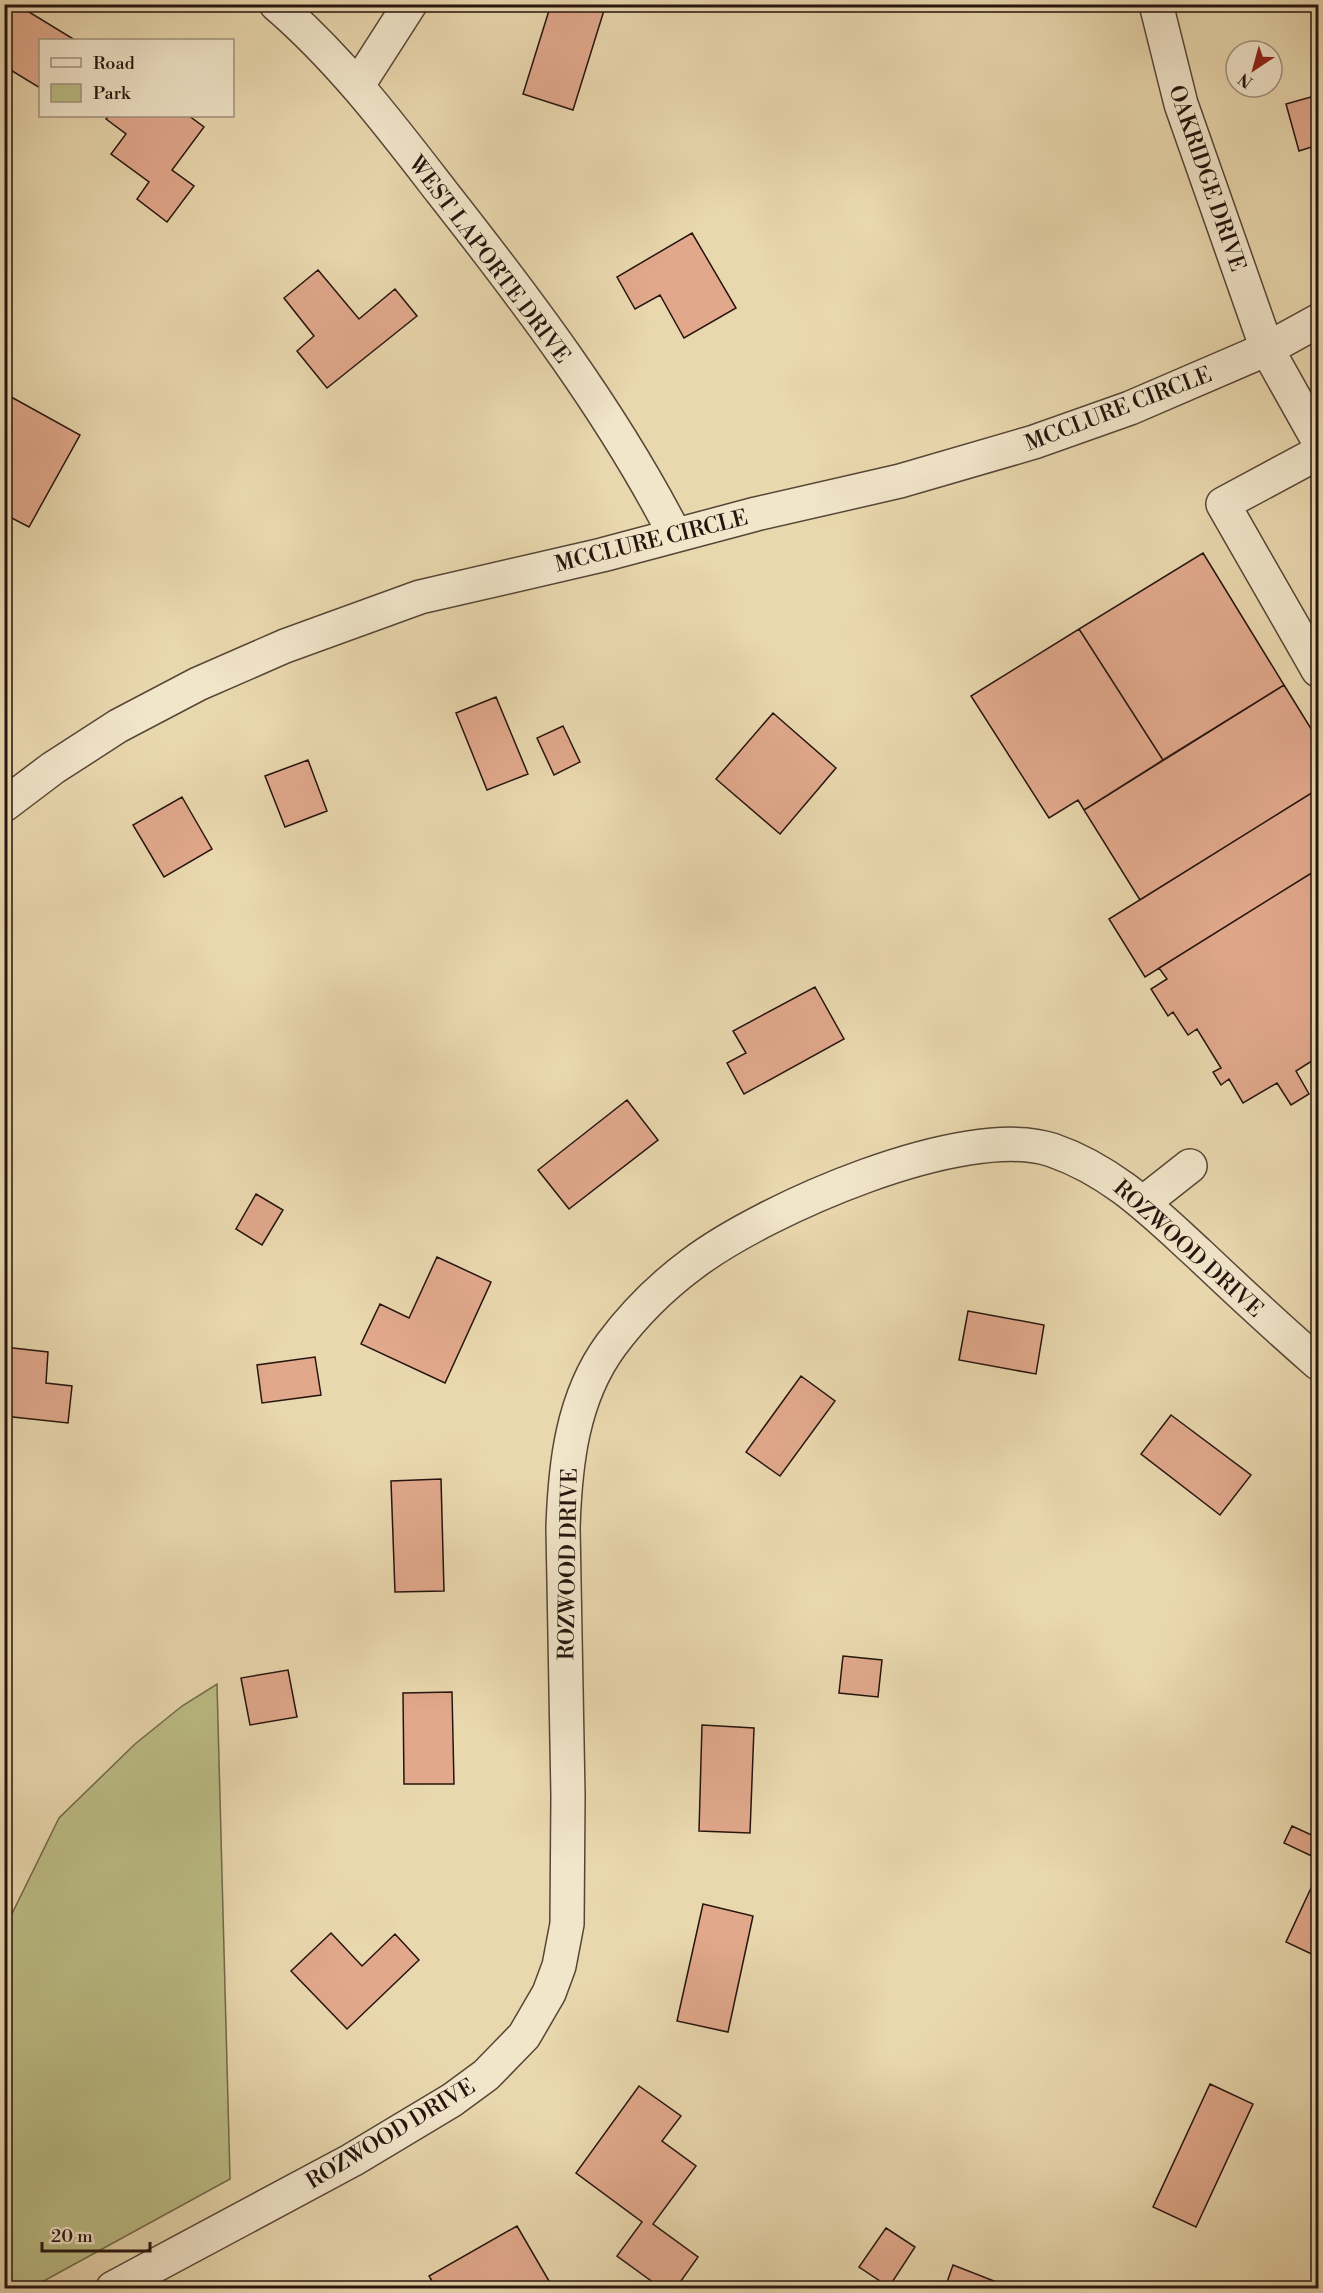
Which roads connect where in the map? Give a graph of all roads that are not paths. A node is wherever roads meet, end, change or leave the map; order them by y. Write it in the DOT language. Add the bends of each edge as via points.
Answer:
graph roads {
  1 [pos="276,4"];
  2 [pos="410,4"];
  3 [pos="1156,4"];
  4 [pos="358,85"];
  5 [pos="1318,321"];
  6 [pos="1267,349"];
  7 [pos="1318,440"];
  8 [pos="1318,453"];
  9 [pos="675,535"];
  10 [pos="1318,670"];
  11 [pos="4,805"];
  12 [pos="1190,1167"];
  13 [pos="1143,1203"];
  14 [pos="1318,1363"];
  15 [pos="113,2289"];
  1 -- 4 [label="street, WEST LAPORTE DRIVE"];
  2 -- 4 [label="street"];
  3 -- 6 [label="street, OAKRIDGE DRIVE" via="1181,104"];
  4 -- 9 [label="street, WEST LAPORTE DRIVE" via="486,248 584,384"];
  5 -- 6 [label="street, MCCLURE CIRCLE"];
  6 -- 7 [label="street, OAKRIDGE DRIVE"];
  6 -- 9 [label="street, MCCLURE CIRCLE" via="1130,408 1034,442 900,481"];
  8 -- 10 [label="street" via="1223,504"];
  9 -- 11 [label="street, MCCLURE CIRCLE" via="420,597 285,646 198,684 118,726"];
  12 -- 13 [label="street"];
  13 -- 14 [label="street, ROZWOOD DRIVE"];
  13 -- 15 [label="street, ROZWOOD DRIVE" via="1083,1161 1048,1149 1003,1144 948,1152 877,1171 800,1202 693,1263 648,1301 610,1346 589,1383 570,1444 563,1528 567,1924 549,1993 524,2036 486,2075 452,2100 352,2160"];
}
